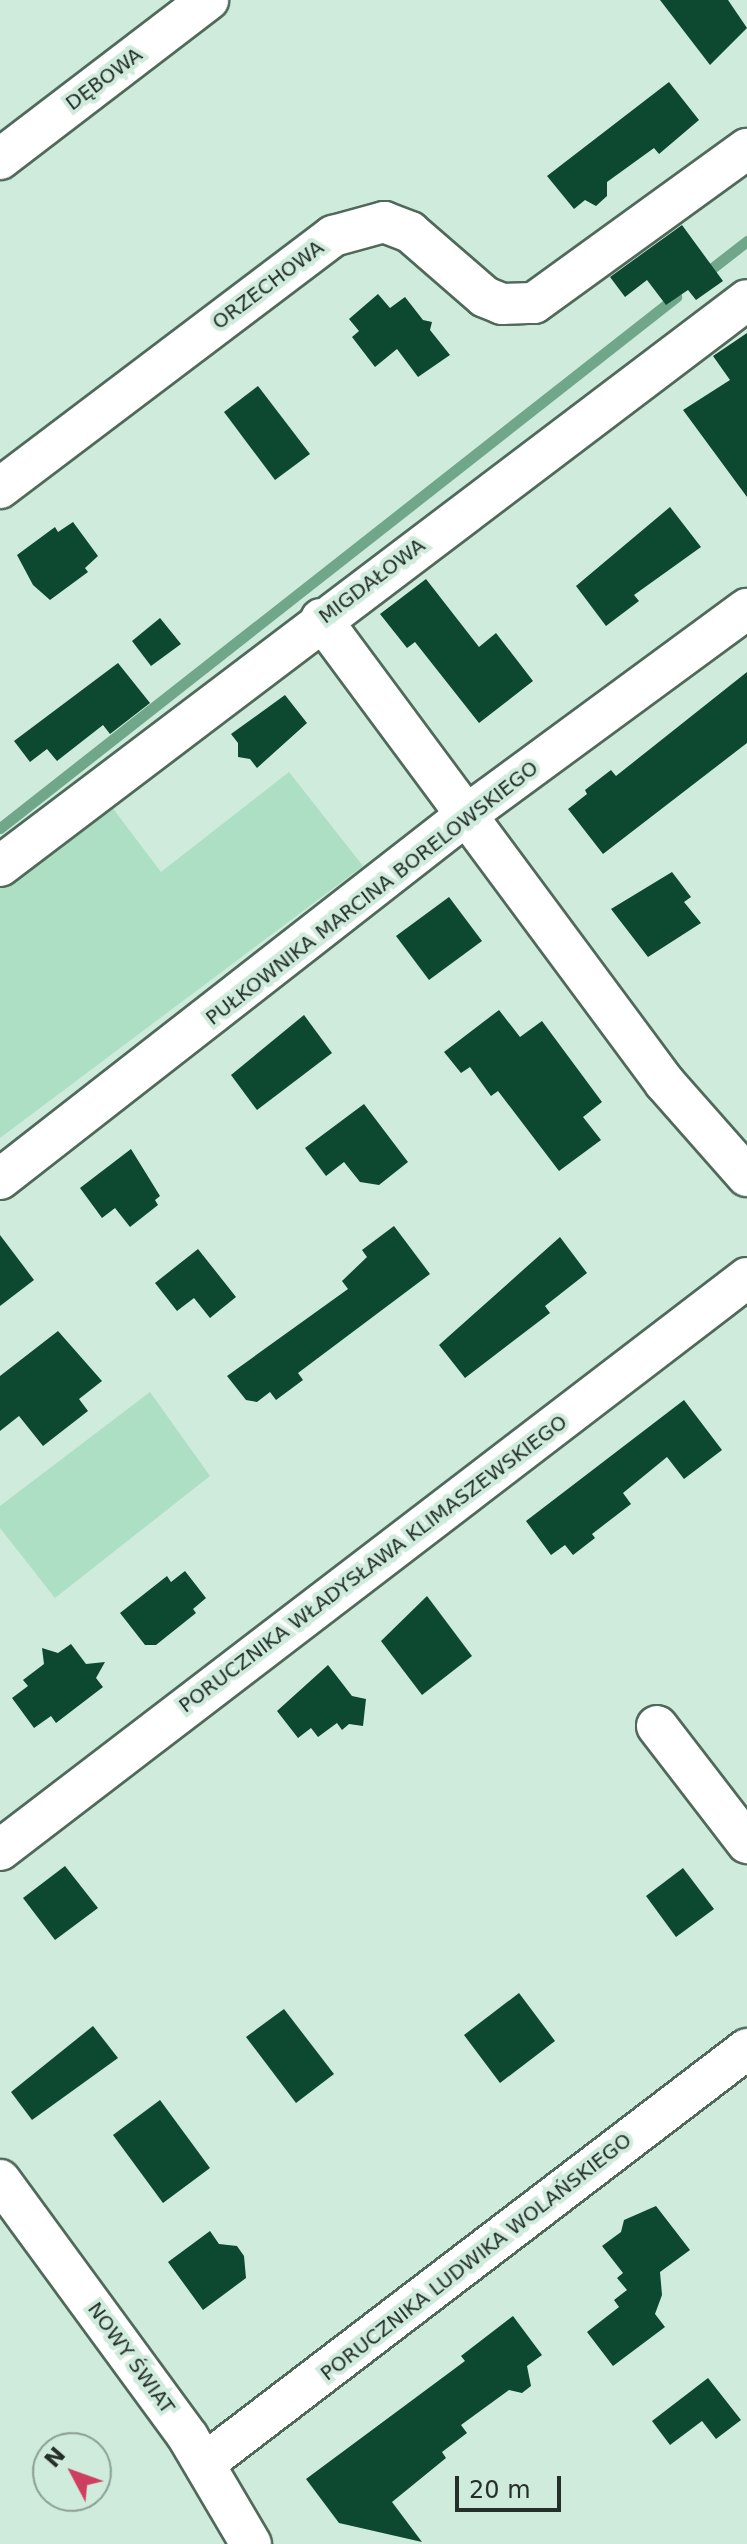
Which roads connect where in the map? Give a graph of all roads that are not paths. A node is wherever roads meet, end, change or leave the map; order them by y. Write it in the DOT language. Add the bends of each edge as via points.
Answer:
graph roads {
  1 [pos="208,0"];
  2 [pos="747,149"];
  3 [pos="0,159"];
  4 [pos="747,300"];
  5 [pos="0,488"];
  6 [pos="747,609"];
  7 [pos="321,619"];
  8 [pos="465,816"];
  9 [pos="0,866"];
  10 [pos="747,1176"];
  11 [pos="0,1179"];
  12 [pos="747,1278"];
  13 [pos="657,1726"];
  14 [pos="747,1843"];
  15 [pos="0,1850"];
  16 [pos="747,2049"];
  17 [pos="0,2180"];
  18 [pos="205,2463"];
  19 [pos="251,2544"];
  1 -- 3 [label="street, DĘBOWA"];
  2 -- 5 [label="street, ORZECHOWA" via="554,292 519,306 485,297 410,232 384,222 333,236"];
  4 -- 7 [label="street, MIGDAŁOWA"];
  6 -- 8 [label="street, PUŁKOWNIKA MARCINA BORELOWSKIEGO"];
  7 -- 8 [label="street"];
  7 -- 9 [label="street, MIGDAŁOWA"];
  8 -- 10 [label="street" via="665,1083"];
  8 -- 11 [label="street, PUŁKOWNIKA MARCINA BORELOWSKIEGO"];
  12 -- 15 [label="street, PORUCZNIKA WŁADYSŁAWA KLIMASZEWSKIEGO"];
  13 -- 14 [label="street"];
  16 -- 18 [label="street, PORUCZNIKA LUDWIKA WOLAŃSKIEGO"];
  17 -- 18 [label="street, NOWY ŚWIAT"];
  18 -- 19 [label="street, NOWY ŚWIAT"];
}
